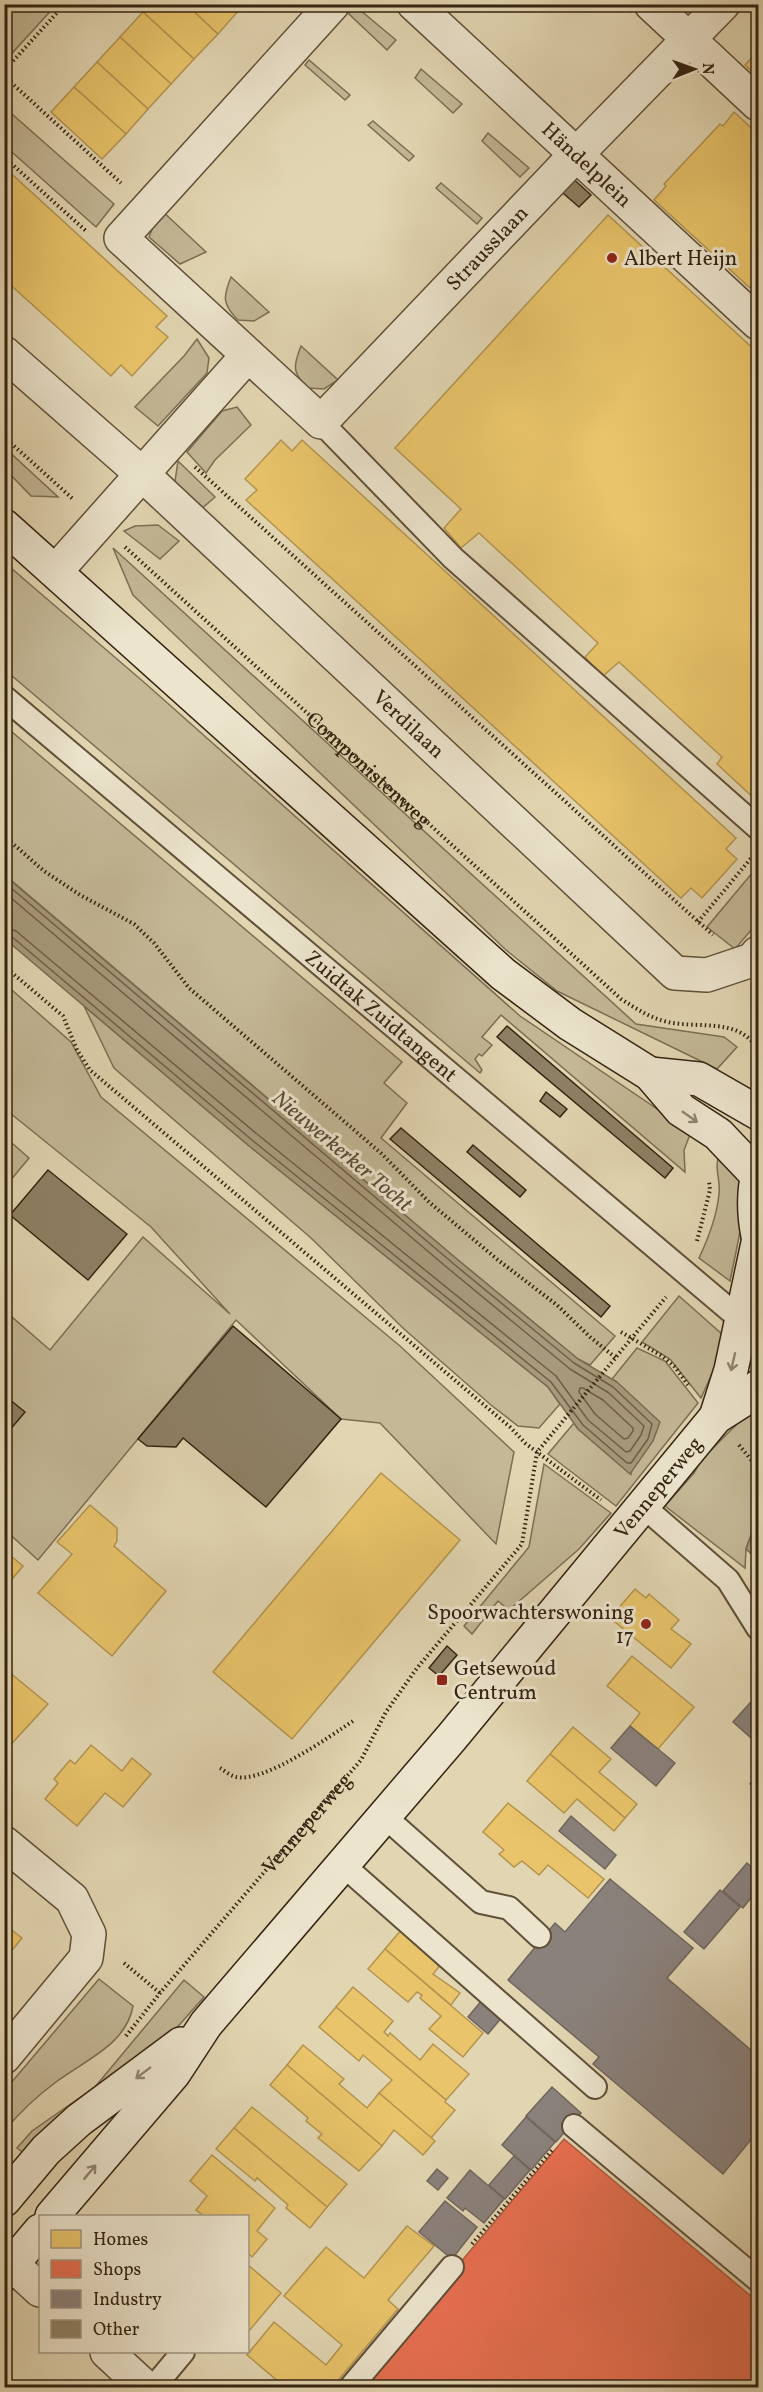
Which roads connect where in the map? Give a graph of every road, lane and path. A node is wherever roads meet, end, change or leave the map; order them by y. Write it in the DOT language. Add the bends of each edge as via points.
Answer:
graph roads {
  1 [pos="65,4"];
  2 [pos="333,4"];
  3 [pos="414,4"];
  4 [pos="651,4"];
  5 [pos="723,4"];
  6 [pos="689,39"];
  7 [pos="4,71"];
  8 [pos="4,76"];
  9 [pos="759,104"];
  10 [pos="576,155"];
  11 [pos="4,157"];
  12 [pos="147,208"];
  13 [pos="121,238"];
  14 [pos="759,323"];
  15 [pos="4,353"];
  16 [pos="248,355"];
  17 [pos="321,422"];
  18 [pos="4,437"];
  19 [pos="193,465"];
  20 [pos="142,474"];
  21 [pos="99,523"];
  22 [pos="4,526"];
  23 [pos="56,571"];
  24 [pos="4,697"];
  25 [pos="759,828"];
  26 [pos="4,836"];
  27 [pos="759,850"];
  28 [pos="698,922"];
  29 [pos="751,958"];
  30 [pos="4,966"];
  31 [pos="759,1050"];
  32 [pos="650,1074"];
  33 [pos="759,1113"];
  34 [pos="718,1134"];
  35 [pos="758,1175"];
  36 [pos="759,1236"];
  37 [pos="759,1243"];
  38 [pos="684,1272"];
  39 [pos="750,1327"];
  40 [pos="616,1358"];
  41 [pos="759,1387"];
  42 [pos="716,1417"];
  43 [pos="537,1452"];
  44 [pos="605,1503"];
  45 [pos="643,1506"];
  46 [pos="759,1628"];
  47 [pos="353,1721"];
  48 [pos="220,1768"];
  49 [pos="384,1816"];
  50 [pos="4,1843"];
  51 [pos="342,1865"];
  52 [pos="539,1936"];
  53 [pos="206,2024"];
  54 [pos="124,2039"];
  55 [pos="4,2057"];
  56 [pos="596,2087"];
  57 [pos="574,2126"];
  58 [pos="4,2200"];
  59 [pos="54,2215"];
  60 [pos="39,2231"];
  61 [pos="7,2265"];
  62 [pos="452,2267"];
  63 [pos="759,2280"];
  64 [pos="39,2289"];
  65 [pos="108,2353"];
  66 [pos="182,2353"];
  67 [pos="146,2388"];
  68 [pos="153,2388"];
  69 [pos="350,2388"];
  1 -- 7 [label="path"];
  2 -- 12 [label="street"];
  3 -- 10 [label="street, Händelplein"];
  4 -- 6 [label="street"];
  5 -- 6 [label="street, Strausslaan"];
  6 -- 9 [label="street"];
  6 -- 10 [label="street, Strausslaan"];
  8 -- 12 [label="path"];
  10 -- 14 [label="street, Händelplein"];
  10 -- 17 [label="street, Strausslaan"];
  11 -- 13 [label="path" via="92,236"];
  12 -- 13 [label="street"];
  13 -- 16 [label="street"];
  15 -- 20 [label="street, Verdilaan"];
  16 -- 17 [label="street"];
  16 -- 20 [label="street"];
  17 -- 25 [label="lane" via="453,558"];
  18 -- 21 [label="path, Componistenweg"];
  19 -- 28 [label="path"];
  20 -- 21 [label="street"];
  20 -- 29 [label="street, Verdilaan" via="675,973 707,975"];
  21 -- 23 [label="street"];
  21 -- 31 [label="path, Componistenweg" via="621,999 646,1015 670,1022 725,1026 752,1039"];
  22 -- 23 [label="street"];
  23 -- 32 [label="street" via="503,974 570,1024"];
  24 -- 38 [label="lane, Zuidtak Zuidtangent"];
  26 -- 40 [label="path" via="44,871 134,924 189,988 382,1154 429,1202"];
  27 -- 28 [label="path"];
  28 -- 29 [label="path"];
  30 -- 43 [label="path" via="63,1016 76,1050 90,1070"];
  32 -- 33 [label="street" via="699,1079"];
  32 -- 34 [label="street, one-way" via="681,1110"];
  34 -- 35 [label="street"];
  34 -- 38 [label="path" via="708,1155 710,1190"];
  35 -- 36 [label="street" via="755,1219"];
  37 -- 39 [label="street, Venneperweg"];
  38 -- 39 [label="lane, Zuidtak Zuidtangent"];
  38 -- 40 [label="path"];
  39 -- 42 [label="street, Venneperweg, one-way"];
  40 -- 43 [label="path"];
  41 -- 42 [label="street, Venneperweg"];
  42 -- 45 [label="street, Venneperweg"];
  43 -- 44 [label="path"];
  43 -- 54 [label="path, Venneperweg" via="522,1544 417,1668 386,1712 361,1760"];
  45 -- 46 [label="lane" via="728,1580"];
  45 -- 49 [label="street, Venneperweg"];
  47 -- 48 [label="path" via="259,1775 237,1777"];
  49 -- 51 [label="street, Venneperweg"];
  49 -- 52 [label="lane" via="481,1902 509,1908"];
  50 -- 55 [label="street" via="72,1899 89,1934 86,1958"];
  51 -- 53 [label="street, Venneperweg"];
  51 -- 56 [label="lane"];
  53 -- 58 [label="street, Venneperweg, one-way" via="79,2120 46,2150"];
  59 -- 53 [label="street, Venneperweg, one-way" via="174,2073"];
  57 -- 62 [label="path"];
  57 -- 63 [label="lane"];
  60 -- 61 [label="street"];
  61 -- 64 [label="street"];
  62 -- 69 [label="lane"];
  65 -- 67 [label="street"];
  66 -- 68 [label="lane"];
}
